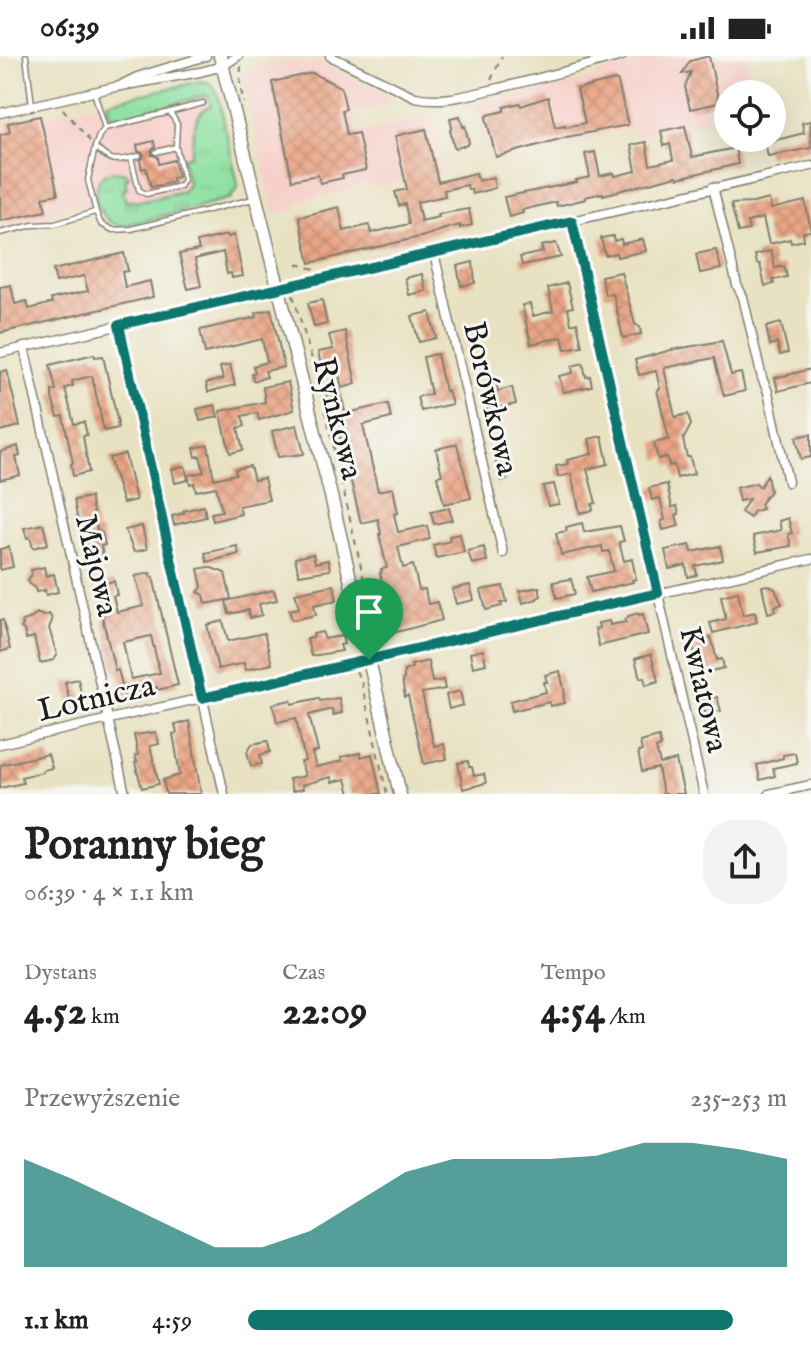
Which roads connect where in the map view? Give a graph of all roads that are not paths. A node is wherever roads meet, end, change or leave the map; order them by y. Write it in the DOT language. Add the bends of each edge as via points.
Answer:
graph roads {
  1 [pos="26,56"];
  2 [pos="206,56"];
  3 [pos="238,56"];
  4 [pos="330,56"];
  5 [pos="622,56"];
  6 [pos="221,61"];
  7 [pos="115,87"];
  8 [pos="94,92"];
  9 [pos="203,103"];
  10 [pos="32,105"];
  11 [pos="170,112"];
  12 [pos="0,113"];
  13 [pos="105,128"];
  14 [pos="95,147"];
  15 [pos="176,147"];
  16 [pos="156,152"];
  17 [pos="139,156"];
  18 [pos="131,158"];
  19 [pos="811,166"];
  20 [pos="713,187"];
  21 [pos="255,198"];
  22 [pos="96,212"];
  23 [pos="572,221"];
  24 [pos="0,233"];
  25 [pos="434,253"];
  26 [pos="279,288"];
  27 [pos="119,325"];
  28 [pos="24,347"];
  29 [pos="0,353"];
  30 [pos="788,482"];
  31 [pos="503,553"];
  32 [pos="811,559"];
  33 [pos="658,593"];
  34 [pos="369,660"];
  35 [pos="202,698"];
  36 [pos="107,719"];
  37 [pos="0,744"];
  38 [pos="811,785"];
  39 [pos="125,794"];
  40 [pos="224,794"];
  41 [pos="400,794"];
  42 [pos="704,794"];
  43 [pos="769,794"];
  1 -- 10 [label="lane"];
  2 -- 7 [label="street"];
  3 -- 6 [label="street"];
  4 -- 5 [label="street" via="430,100"];
  6 -- 7 [label="street"];
  6 -- 21 [label="street, Rynkowa"];
  7 -- 8 [label="street"];
  8 -- 10 [label="street"];
  8 -- 13 [label="lane"];
  9 -- 11 [label="lane"];
  10 -- 12 [label="street"];
  11 -- 13 [label="lane"];
  11 -- 15 [label="lane" via="177,124"];
  13 -- 14 [label="lane"];
  14 -- 18 [label="lane" via="105,158"];
  14 -- 22 [label="lane" via="88,180"];
  15 -- 16 [label="lane"];
  15 -- 18 [label="lane" via="184,180 180,186 146,194 139,190"];
  17 -- 18 [label="lane"];
  19 -- 20 [label="street"];
  20 -- 23 [label="street"];
  20 -- 30 [label="street"];
  21 -- 22 [label="lane" via="131,229 113,230 101,224"];
  21 -- 26 [label="street, Rynkowa"];
  22 -- 24 [label="lane"];
  23 -- 25 [label="street"];
  23 -- 33 [label="street, Kwiatowa"];
  25 -- 26 [label="street"];
  25 -- 31 [label="street, Borówkowa"];
  26 -- 27 [label="street"];
  26 -- 34 [label="street, Rynkowa"];
  27 -- 28 [label="street"];
  27 -- 35 [label="street"];
  28 -- 29 [label="street"];
  28 -- 36 [label="street, Majowa"];
  32 -- 33 [label="street, Lotnicza"];
  33 -- 34 [label="street, Lotnicza"];
  33 -- 42 [label="street, Kwiatowa"];
  34 -- 35 [label="street, Lotnicza"];
  34 -- 41 [label="street, Rynkowa"];
  35 -- 36 [label="street, Lotnicza"];
  35 -- 40 [label="street"];
  36 -- 37 [label="street, Lotnicza"];
  36 -- 39 [label="street, Majowa"];
  38 -- 43 [label="street"];
}
